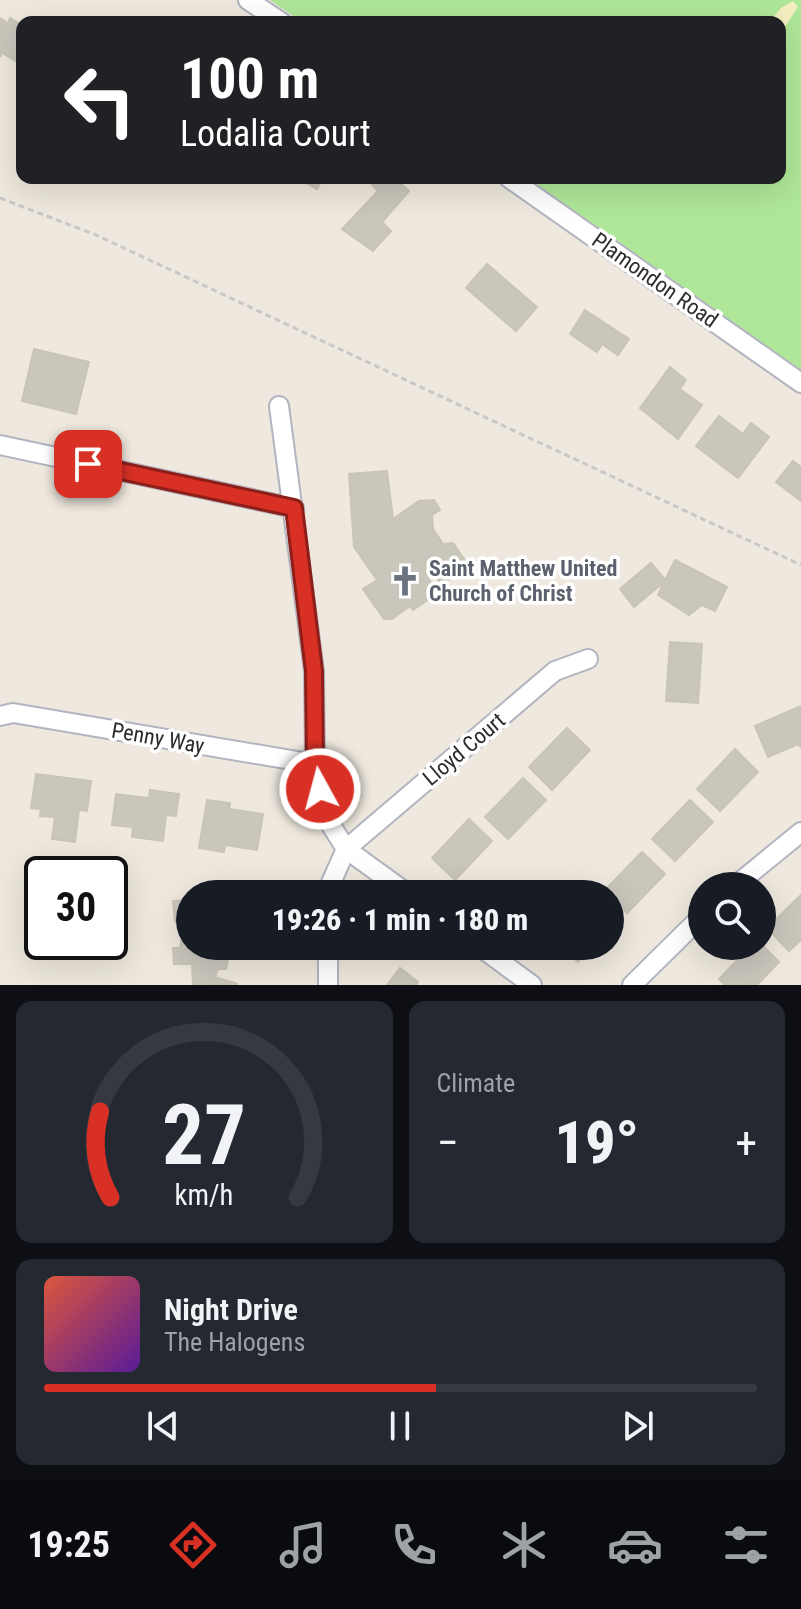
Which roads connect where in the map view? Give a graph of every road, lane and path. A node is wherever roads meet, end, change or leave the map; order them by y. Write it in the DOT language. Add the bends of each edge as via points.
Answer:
graph roads {
  1 [pos="248,0"];
  2 [pos="272,16"];
  3 [pos="518,184"];
  4 [pos="0,198"];
  5 [pos="801,383"];
  6 [pos="279,406"];
  7 [pos="0,445"];
  8 [pos="294,508"];
  9 [pos="801,565"];
  10 [pos="588,659"];
  11 [pos="0,716"];
  12 [pos="315,764"];
  13 [pos="801,832"];
  14 [pos="346,849"];
  15 [pos="752,872"];
  16 [pos="332,880"];
  17 [pos="389,880"];
  18 [pos="688,930"];
  19 [pos="328,960"];
  20 [pos="498,960"];
  21 [pos="328,985"];
  22 [pos="532,985"];
  23 [pos="632,985"];
  1 -- 2 [label="street"];
  3 -- 5 [label="street, Plamondon Road"];
  4 -- 9 [label="path" via="96,235"];
  6 -- 8 [label="street"];
  7 -- 8 [label="street"];
  8 -- 12 [label="street" via="314,671"];
  10 -- 14 [label="street, Lloyd Court" via="555,671"];
  11 -- 12 [label="street, Penny Way" via="13,713"];
  12 -- 14 [label="street" via="324,814"];
  13 -- 15 [label="street"];
  14 -- 16 [label="street"];
  14 -- 17 [label="street"];
  18 -- 23 [label="street"];
  19 -- 21 [label="street"];
  20 -- 22 [label="street"];
}
